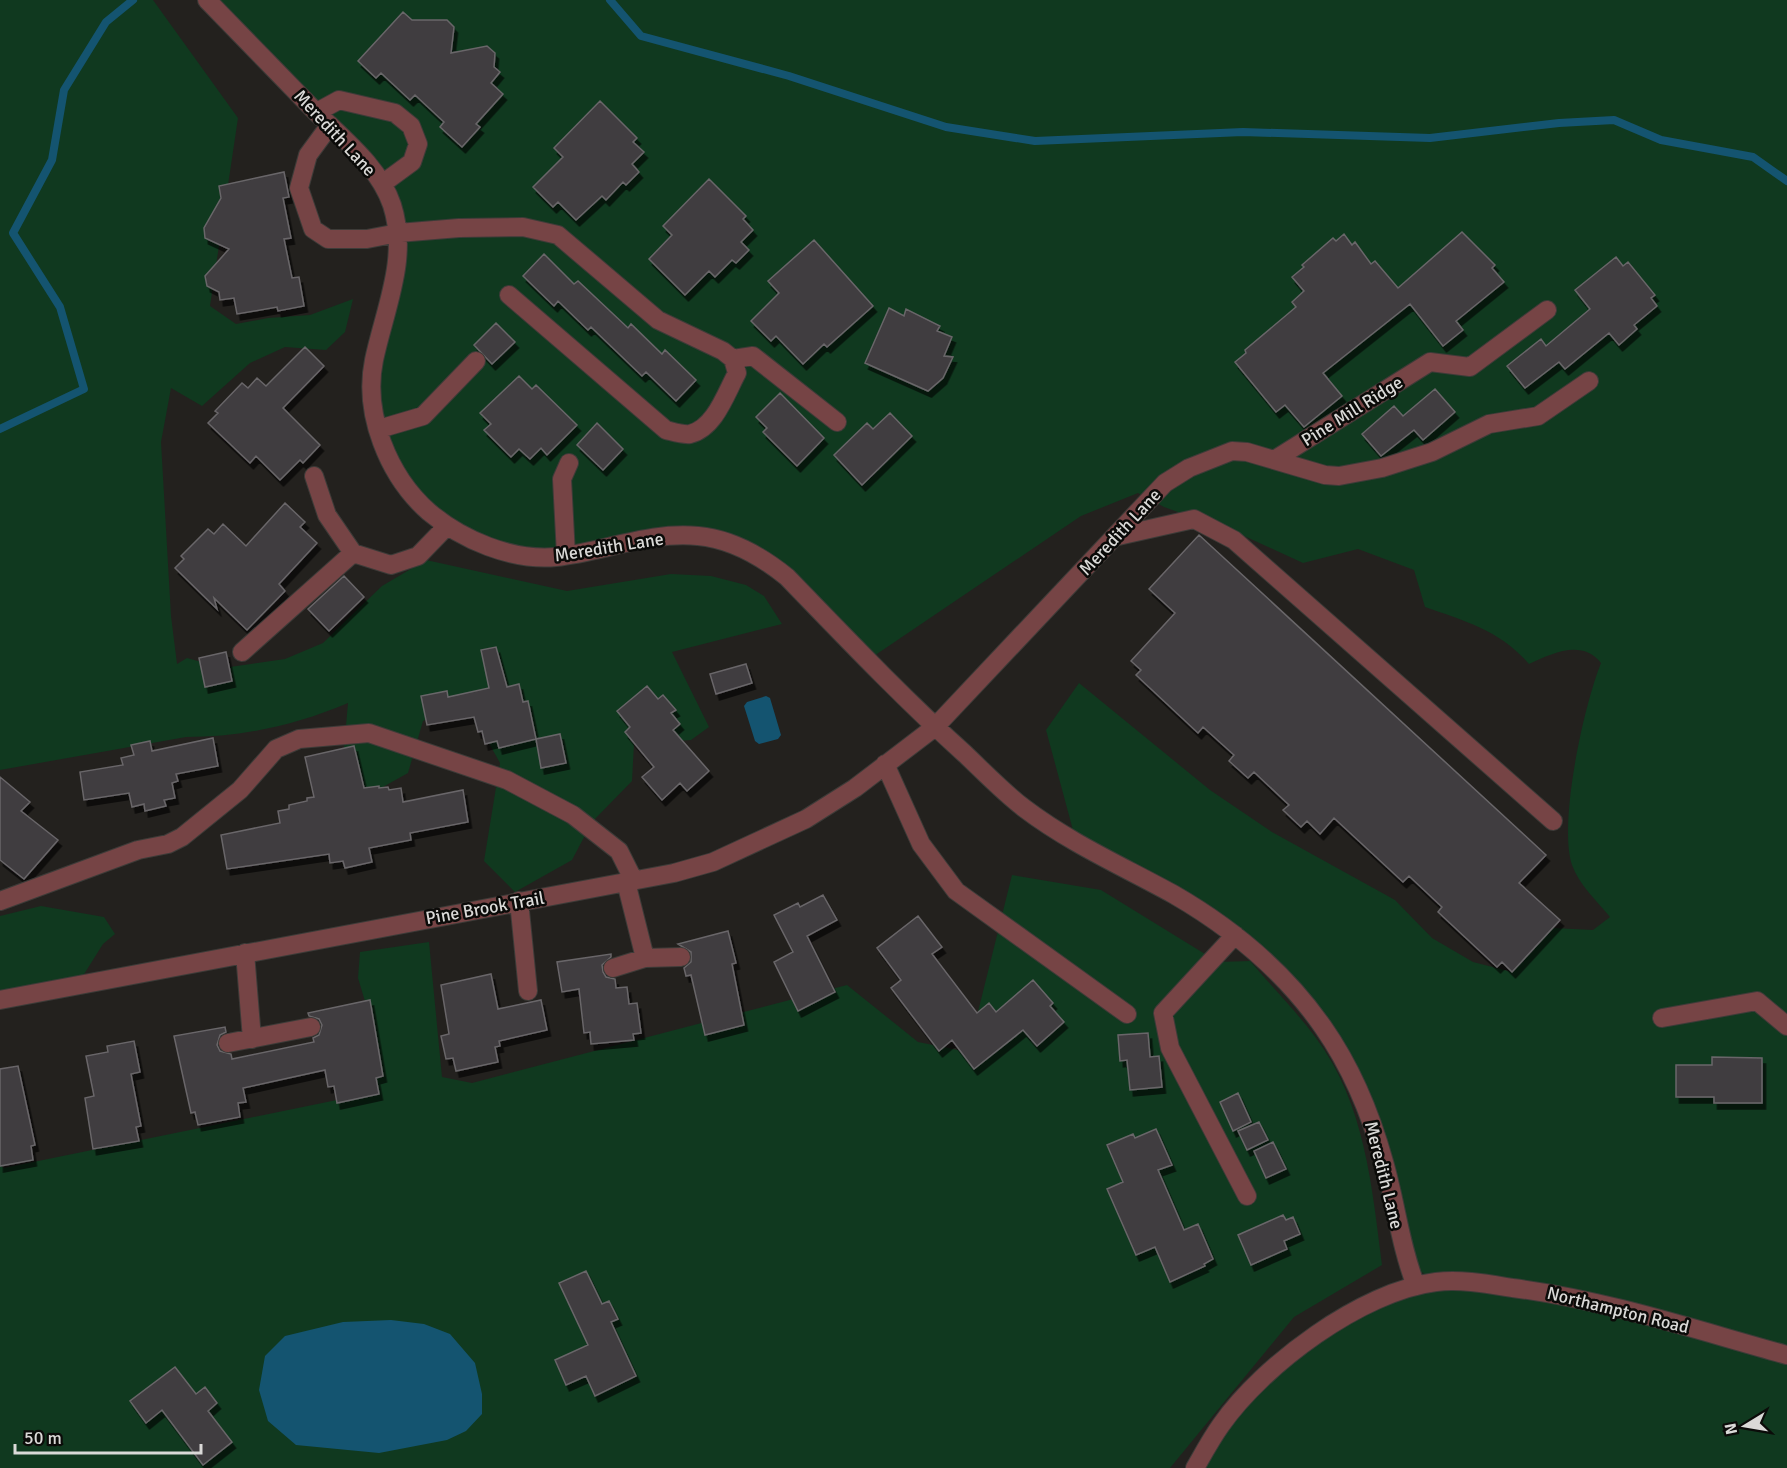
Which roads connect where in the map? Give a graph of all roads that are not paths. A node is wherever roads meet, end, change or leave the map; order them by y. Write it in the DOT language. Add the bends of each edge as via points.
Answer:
graph roads {
  1 [pos="207,0"];
  2 [pos="316,112"];
  3 [pos="330,125"];
  4 [pos="382,184"];
  5 [pos="399,232"];
  6 [pos="509,295"];
  7 [pos="1547,310"];
  8 [pos="733,359"];
  9 [pos="477,361"];
  10 [pos="1589,381"];
  11 [pos="837,422"];
  12 [pos="378,429"];
  13 [pos="1274,460"];
  14 [pos="569,463"];
  15 [pos="314,476"];
  16 [pos="447,526"];
  17 [pos="1118,536"];
  18 [pos="353,553"];
  19 [pos="566,555"];
  20 [pos="242,651"];
  21 [pos="935,727"];
  22 [pos="885,764"];
  23 [pos="1552,821"];
  24 [pos="630,881"];
  25 [pos="519,901"];
  26 [pos="0,902"];
  27 [pos="1235,935"];
  28 [pos="245,953"];
  29 [pos="681,957"];
  30 [pos="645,958"];
  31 [pos="613,968"];
  32 [pos="528,991"];
  33 [pos="0,1000"];
  34 [pos="1127,1014"];
  35 [pos="1662,1018"];
  36 [pos="1787,1026"];
  37 [pos="311,1027"];
  38 [pos="252,1039"];
  39 [pos="228,1043"];
  40 [pos="1247,1196"];
  41 [pos="1416,1286"];
  42 [pos="1787,1355"];
  43 [pos="1195,1468"];
  1 -- 2 [label="street, Meredith Lane"];
  2 -- 3 [label="street, Meredith Lane"];
  2 -- 4 [label="street" via="339,100 395,113 411,126 418,144 412,162"];
  3 -- 4 [label="street, Meredith Lane"];
  3 -- 5 [label="street" via="308,155 299,188 313,229 328,239 367,239"];
  4 -- 5 [label="street, Meredith Lane" via="392,203"];
  5 -- 8 [label="street" via="523,227 558,235 658,320"];
  5 -- 12 [label="street, Meredith Lane" via="395,282 374,362"];
  6 -- 8 [label="street" via="666,430 688,434 700,430 712,418 737,373"];
  7 -- 13 [label="street, Pine Mill Ridge" via="1470,367 1431,362"];
  8 -- 11 [label="street" via="753,356"];
  9 -- 12 [label="street" via="423,416"];
  10 -- 13 [label="street, Meredith Lane" via="1539,416 1489,424 1432,452 1382,468 1339,476"];
  12 -- 16 [label="street, Meredith Lane" via="396,473 410,492"];
  13 -- 17 [label="street, Meredith Lane" via="1232,451 1189,468 1165,483"];
  14 -- 19 [label="street" via="562,479"];
  15 -- 18 [label="street" via="327,515"];
  16 -- 18 [label="street" via="418,556 391,565"];
  16 -- 19 [label="street, Meredith Lane" via="471,540 530,556"];
  17 -- 21 [label="street, Meredith Lane"];
  17 -- 23 [label="street" via="1194,519 1234,540"];
  18 -- 20 [label="street"];
  19 -- 21 [label="street, Meredith Lane" via="682,536 737,546 764,559 787,577"];
  21 -- 22 [label="street, Pine Brook Trail"];
  21 -- 27 [label="street, Meredith Lane" via="1023,807 1077,845 1173,894"];
  22 -- 24 [label="street, Pine Brook Trail" via="806,819 713,862"];
  22 -- 34 [label="street" via="921,844 956,891"];
  24 -- 25 [label="street, Pine Brook Trail"];
  24 -- 26 [label="street" via="619,851 573,814 507,780 369,732 299,739 276,749 240,790 183,837"];
  24 -- 30 [label="street"];
  25 -- 28 [label="street, Pine Brook Trail"];
  25 -- 32 [label="street"];
  27 -- 40 [label="street" via="1163,1013 1170,1048"];
  27 -- 41 [label="street, Meredith Lane" via="1258,952 1296,993 1348,1070 1384,1162 1399,1234"];
  28 -- 33 [label="street, Pine Brook Trail"];
  28 -- 38 [label="street"];
  29 -- 30 [label="street"];
  30 -- 31 [label="street"];
  35 -- 36 [label="street" via="1757,1001"];
  37 -- 38 [label="street"];
  38 -- 39 [label="street"];
  41 -- 42 [label="street, Northampton Road" via="1455,1282 1553,1293"];
  41 -- 43 [label="street, Northampton Road" via="1377,1299 1351,1314 1303,1344 1267,1373 1221,1424"];
}
